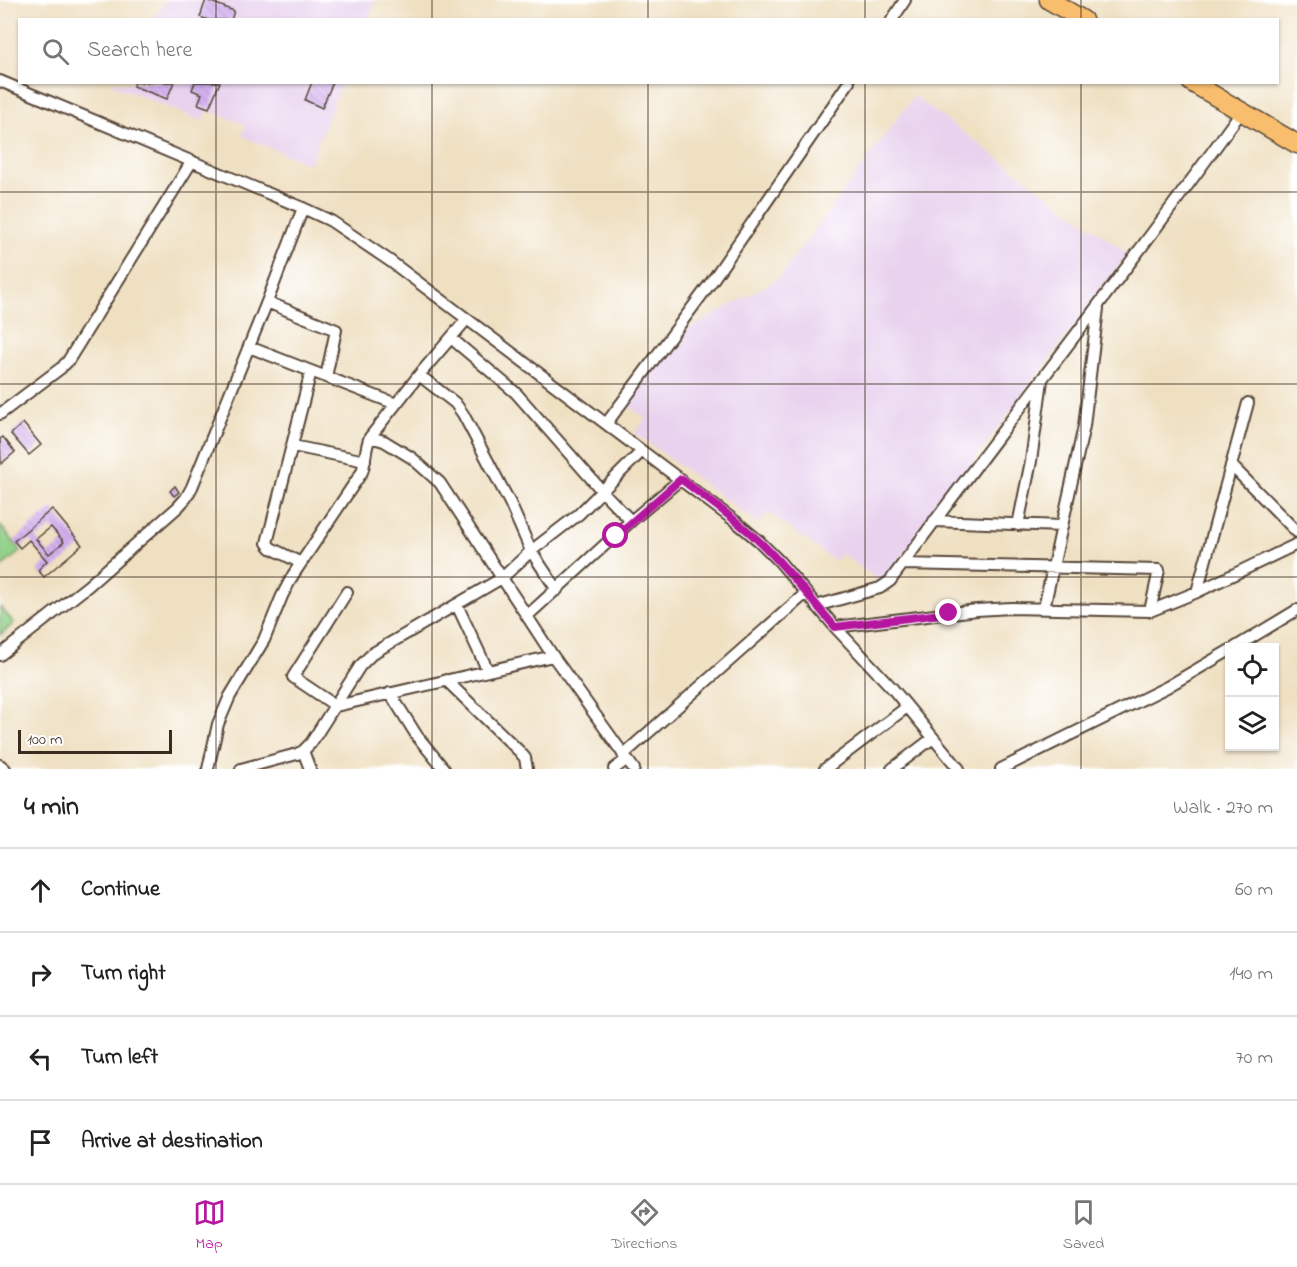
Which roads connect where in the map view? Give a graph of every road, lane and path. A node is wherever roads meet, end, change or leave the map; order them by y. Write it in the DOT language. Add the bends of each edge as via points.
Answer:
graph roads {
  1 [pos="905,0"];
  2 [pos="1049,0"];
  3 [pos="893,18"];
  4 [pos="1080,18"];
  5 [pos="0,81"];
  6 [pos="848,84"];
  7 [pos="1194,84"];
  8 [pos="1241,112"];
  9 [pos="1297,144"];
  10 [pos="192,162"];
  11 [pos="303,208"];
  12 [pos="267,302"];
  13 [pos="1098,305"];
  14 [pos="467,319"];
  15 [pos="451,338"];
  16 [pos="249,347"];
  17 [pos="312,371"];
  18 [pos="419,375"];
  19 [pos="326,377"];
  20 [pos="1042,380"];
  21 [pos="1248,403"];
  22 [pos="396,404"];
  23 [pos="0,414"];
  24 [pos="606,424"];
  25 [pos="370,437"];
  26 [pos="293,446"];
  27 [pos="642,451"];
  28 [pos="365,460"];
  29 [pos="1231,465"];
  30 [pos="681,479"];
  31 [pos="603,492"];
  32 [pos="631,521"];
  33 [pos="934,521"];
  34 [pos="1018,525"];
  35 [pos="1062,526"];
  36 [pos="1297,532"];
  37 [pos="1297,544"];
  38 [pos="531,551"];
  39 [pos="301,563"];
  40 [pos="903,564"];
  41 [pos="1054,567"];
  42 [pos="502,578"];
  43 [pos="556,590"];
  44 [pos="347,592"];
  45 [pos="1197,592"];
  46 [pos="806,593"];
  47 [pos="457,605"];
  48 [pos="816,606"];
  49 [pos="1044,608"];
  50 [pos="1297,610"];
  51 [pos="1150,611"];
  52 [pos="527,616"];
  53 [pos="835,627"];
  54 [pos="1242,643"];
  55 [pos="1225,653"];
  56 [pos="0,656"];
  57 [pos="553,656"];
  58 [pos="488,671"];
  59 [pos="446,680"];
  60 [pos="390,693"];
  61 [pos="336,706"];
  62 [pos="908,707"];
  63 [pos="933,738"];
  64 [pos="303,751"];
  65 [pos="624,757"];
  66 [pos="0,765"];
  67 [pos="5,769"];
  68 [pos="208,769"];
  69 [pos="242,769"];
  70 [pos="310,769"];
  71 [pos="444,769"];
  72 [pos="527,769"];
  73 [pos="614,769"];
  74 [pos="633,769"];
  75 [pos="825,769"];
  76 [pos="892,769"];
  77 [pos="959,769"];
  78 [pos="1001,769"];
  1 -- 3 [label="street"];
  2 -- 4 [label="main road"];
  5 -- 10 [label="street"];
  6 -- 24 [label="street" via="712,281"];
  7 -- 8 [label="main road"];
  8 -- 9 [label="main road"];
  8 -- 13 [label="street"];
  10 -- 11 [label="street"];
  10 -- 23 [label="street" via="68,362"];
  11 -- 12 [label="street"];
  11 -- 14 [label="street" via="350,233"];
  12 -- 16 [label="street"];
  12 -- 19 [label="street" via="336,330"];
  13 -- 20 [label="street"];
  13 -- 35 [label="street" via="1084,426"];
  14 -- 15 [label="street"];
  14 -- 24 [label="street"];
  15 -- 18 [label="street"];
  15 -- 31 [label="street" via="516,393"];
  16 -- 17 [label="street"];
  16 -- 56 [label="street" via="186,498 88,586"];
  17 -- 19 [label="street"];
  17 -- 26 [label="street"];
  18 -- 22 [label="street"];
  18 -- 38 [label="street" via="463,414"];
  19 -- 22 [label="street"];
  20 -- 33 [label="street"];
  20 -- 34 [label="street"];
  21 -- 29 [label="street"];
  22 -- 25 [label="street"];
  24 -- 27 [label="street"];
  25 -- 28 [label="street"];
  25 -- 42 [label="street" via="412,458 440,483"];
  26 -- 28 [label="street"];
  26 -- 39 [label="street" via="267,543"];
  27 -- 30 [label="street"];
  27 -- 31 [label="street"];
  28 -- 39 [label="street" via="362,472"];
  29 -- 36 [label="street"];
  29 -- 45 [label="street"];
  30 -- 32 [label="street"];
  30 -- 46 [label="street" via="759,541"];
  31 -- 32 [label="street"];
  31 -- 38 [label="street"];
  32 -- 43 [label="street"];
  33 -- 34 [label="street"];
  33 -- 40 [label="street"];
  34 -- 35 [label="street"];
  35 -- 41 [label="street"];
  37 -- 45 [label="street"];
  38 -- 42 [label="street"];
  38 -- 43 [label="street"];
  39 -- 68 [label="street" via="264,640 224,709"];
  40 -- 41 [label="street"];
  40 -- 48 [label="street" via="880,588"];
  41 -- 49 [label="street"];
  41 -- 51 [label="street" via="1159,570"];
  42 -- 47 [label="street"];
  42 -- 52 [label="street"];
  43 -- 52 [label="street"];
  44 -- 61 [label="street" via="293,677"];
  45 -- 51 [label="street"];
  46 -- 48 [label="street"];
  46 -- 65 [label="street"];
  47 -- 58 [label="street"];
  47 -- 61 [label="street" via="373,653 360,666"];
  48 -- 53 [label="street"];
  49 -- 51 [label="street"];
  49 -- 53 [label="street" via="977,610"];
  50 -- 54 [label="street"];
  52 -- 57 [label="street"];
  53 -- 62 [label="street"];
  55 -- 78 [label="street" via="1167,687"];
  57 -- 58 [label="street"];
  57 -- 65 [label="street"];
  58 -- 59 [label="street"];
  59 -- 60 [label="street"];
  59 -- 72 [label="street" via="519,751"];
  60 -- 61 [label="street"];
  60 -- 71 [label="street"];
  61 -- 64 [label="street"];
  62 -- 63 [label="street"];
  62 -- 75 [label="street"];
  63 -- 76 [label="street"];
  63 -- 77 [label="street"];
  64 -- 69 [label="street"];
  64 -- 70 [label="street"];
  65 -- 73 [label="street"];
  65 -- 74 [label="street"];
  66 -- 67 [label="street"];
}
